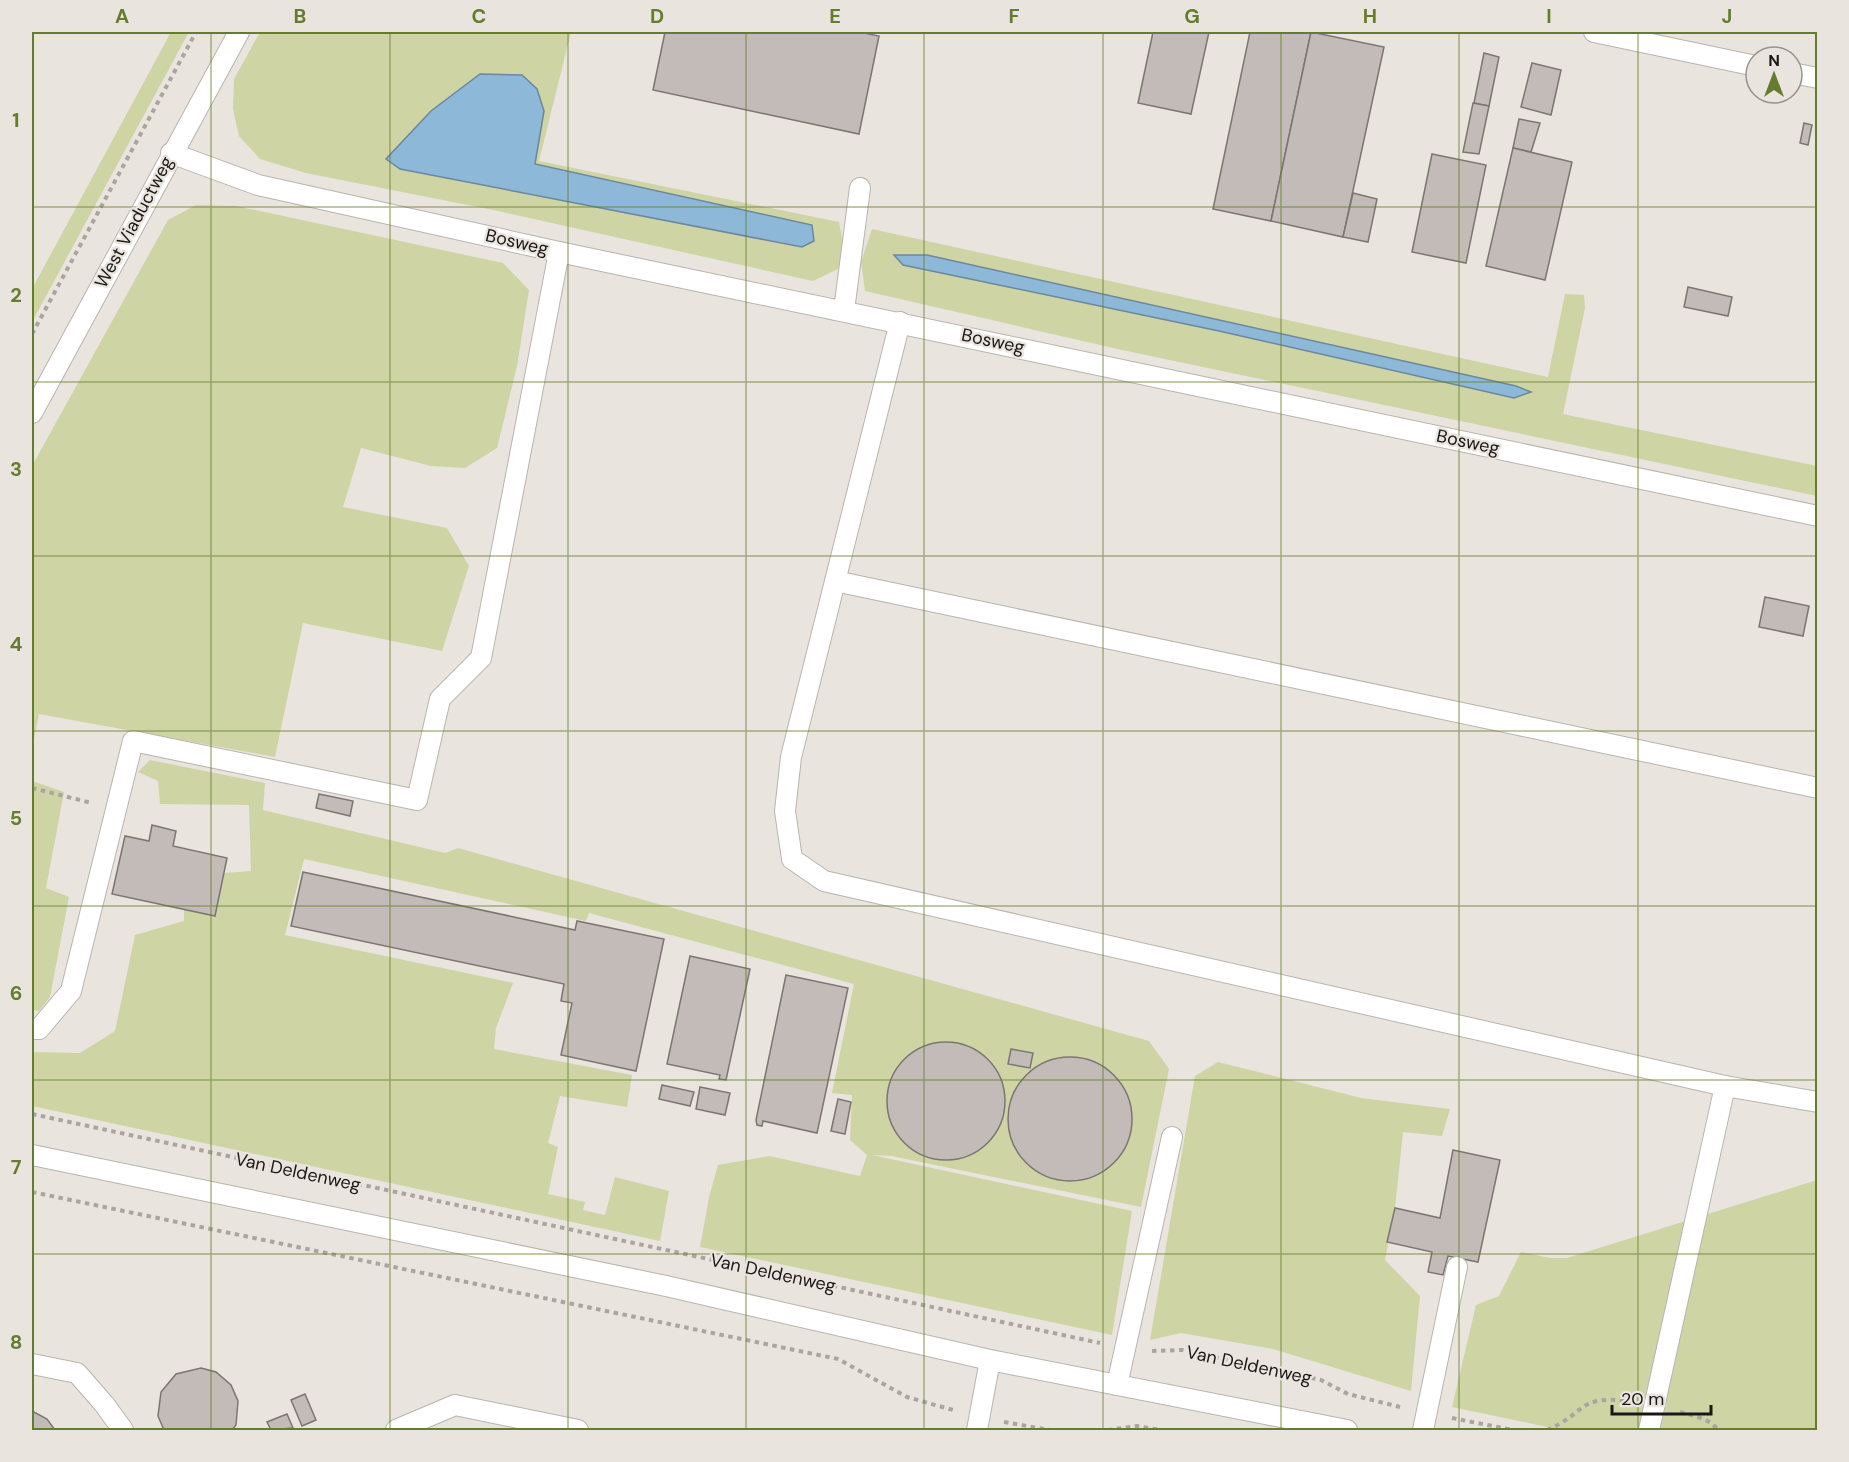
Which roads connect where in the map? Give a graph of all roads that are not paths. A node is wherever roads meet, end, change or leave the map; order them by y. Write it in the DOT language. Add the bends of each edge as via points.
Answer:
graph roads {
  1 [pos="239,32"];
  2 [pos="1594,32"];
  3 [pos="1744,63"];
  4 [pos="171,153"];
  5 [pos="860,188"];
  6 [pos="559,252"];
  7 [pos="844,309"];
  8 [pos="900,322"];
  9 [pos="32,413"];
  10 [pos="1818,516"];
  11 [pos="835,581"];
  12 [pos="1818,788"];
  13 [pos="32,1029"];
  14 [pos="1725,1086"];
  15 [pos="1818,1102"];
  16 [pos="1172,1137"];
  17 [pos="32,1155"];
  18 [pos="1457,1267"];
  19 [pos="990,1360"];
  20 [pos="32,1364"];
  21 [pos="1117,1385"];
  22 [pos="1425,1422"];
  23 [pos="979,1424"];
  24 [pos="123,1431"];
  25 [pos="396,1431"];
  26 [pos="578,1431"];
  27 [pos="1347,1431"];
  28 [pos="1649,1431"];
  1 -- 4 [label="lane, West Viaductweg"];
  2 -- 3 [label="lane"];
  4 -- 6 [label="lane, Bosweg" via="258,185"];
  4 -- 9 [label="lane, West Viaductweg"];
  5 -- 7 [label="lane"];
  6 -- 7 [label="lane, Bosweg"];
  6 -- 13 [label="lane" via="482,658 440,699 417,800 133,741 71,991 39,1029"];
  7 -- 8 [label="lane, Bosweg"];
  8 -- 10 [label="lane, Bosweg"];
  8 -- 11 [label="lane"];
  11 -- 12 [label="lane"];
  11 -- 14 [label="lane" via="791,757 785,811 792,859 825,881"];
  14 -- 15 [label="lane"];
  14 -- 28 [label="lane"];
  16 -- 21 [label="lane"];
  17 -- 19 [label="lane, Van Deldenweg" via="666,1286"];
  18 -- 22 [label="lane"];
  19 -- 21 [label="lane, Van Deldenweg"];
  19 -- 23 [label="lane"];
  20 -- 24 [label="lane" via="77,1373"];
  21 -- 27 [label="lane, Van Deldenweg"];
  25 -- 26 [label="lane" via="455,1405"];
}
